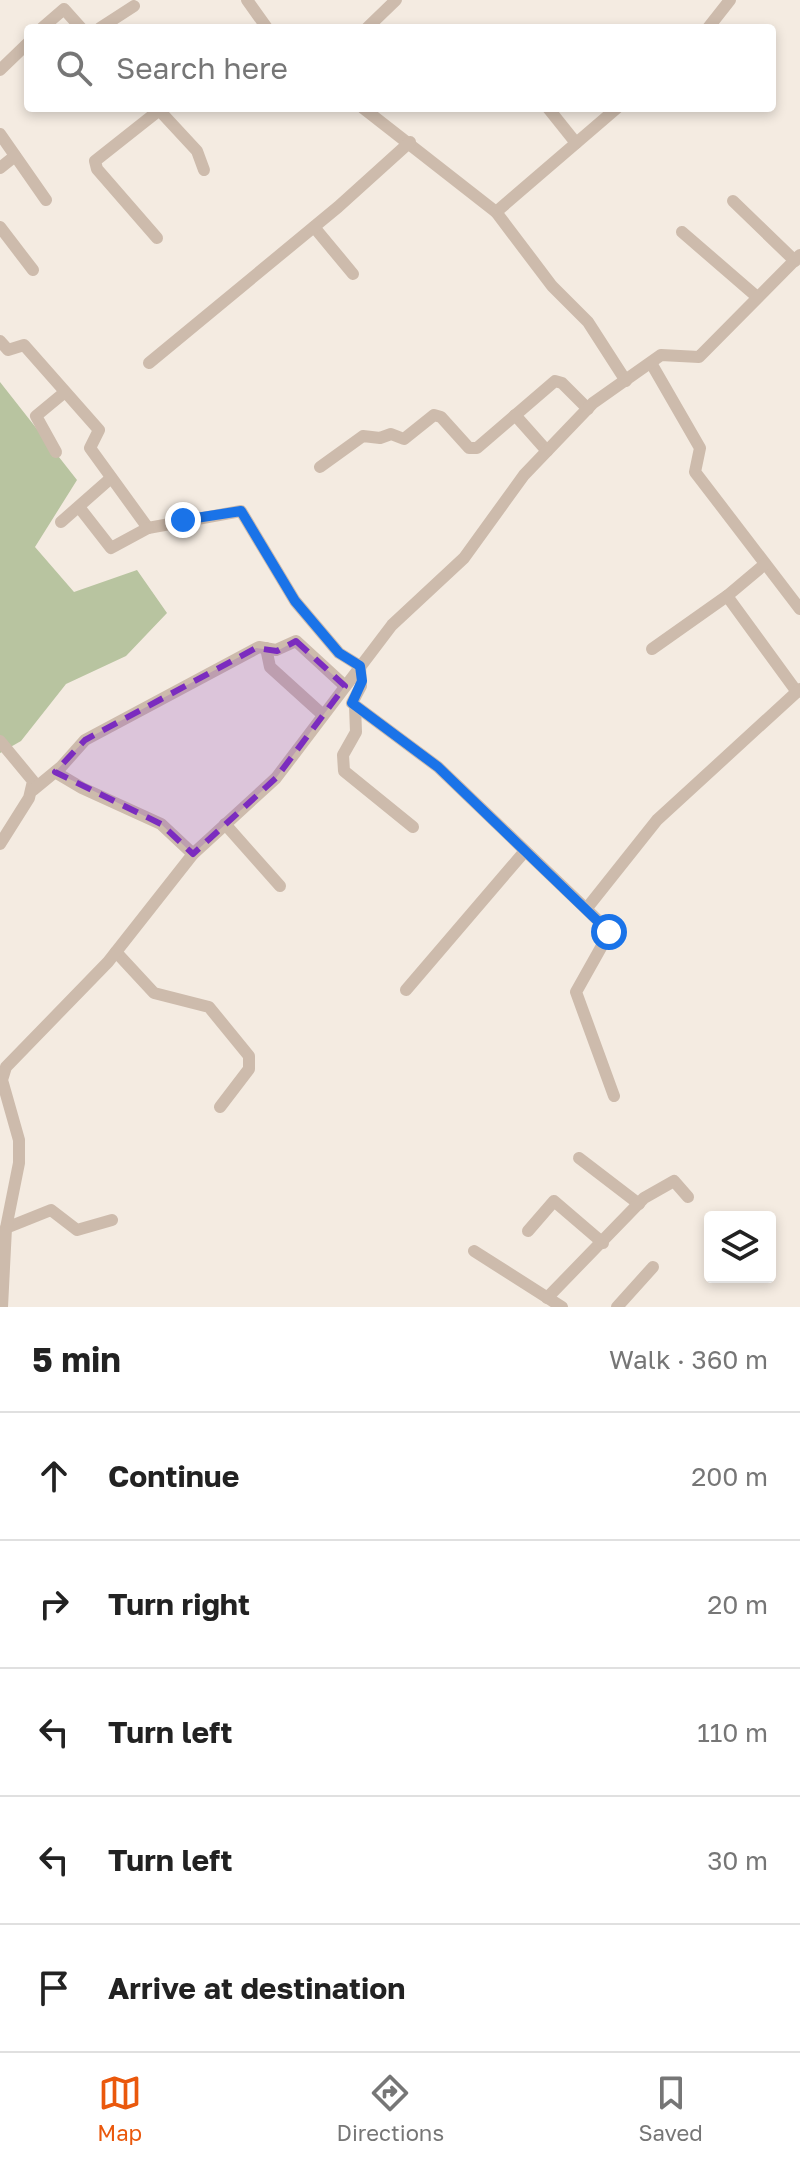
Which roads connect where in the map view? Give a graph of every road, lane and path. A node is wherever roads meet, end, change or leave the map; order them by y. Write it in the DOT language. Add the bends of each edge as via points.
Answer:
graph roads {
  1 [pos="247,0"];
  2 [pos="396,0"];
  3 [pos="730,0"];
  4 [pos="136,2"];
  5 [pos="47,24"];
  6 [pos="77,24"];
  7 [pos="106,24"];
  8 [pos="264,24"];
  9 [pos="371,24"];
  10 [pos="711,24"];
  11 [pos="24,47"];
  12 [pos="0,70"];
  13 [pos="154,112"];
  14 [pos="159,112"];
  15 [pos="369,112"];
  16 [pos="551,112"];
  17 [pos="612,112"];
  18 [pos="0,134"];
  19 [pos="410,142"];
  20 [pos="576,143"];
  21 [pos="15,156"];
  22 [pos="0,168"];
  23 [pos="204,170"];
  24 [pos="46,200"];
  25 [pos="733,201"];
  26 [pos="496,212"];
  27 [pos="0,227"];
  28 [pos="314,227"];
  29 [pos="682,232"];
  30 [pos="157,238"];
  31 [pos="797,258"];
  32 [pos="33,270"];
  33 [pos="353,274"];
  34 [pos="756,296"];
  35 [pos="0,341"];
  36 [pos="149,363"];
  37 [pos="651,363"];
  38 [pos="626,381"];
  39 [pos="65,392"];
  40 [pos="588,409"];
  41 [pos="515,415"];
  42 [pos="547,451"];
  43 [pos="56,452"];
  44 [pos="320,467"];
  45 [pos="111,478"];
  46 [pos="79,507"];
  47 [pos="61,522"];
  48 [pos="148,528"];
  49 [pos="765,564"];
  50 [pos="727,596"];
  51 [pos="800,609"];
  52 [pos="266,648"];
  53 [pos="652,649"];
  54 [pos="360,666"];
  55 [pos="345,686"];
  56 [pos="798,690"];
  57 [pos="355,706"];
  58 [pos="323,715"];
  59 [pos="0,741"];
  60 [pos="55,772"];
  61 [pos="33,790"];
  62 [pos="225,824"];
  63 [pos="413,827"];
  64 [pos="0,844"];
  65 [pos="525,851"];
  66 [pos="193,854"];
  67 [pos="280,886"];
  68 [pos="587,908"];
  69 [pos="116,952"];
  70 [pos="406,990"];
  71 [pos="1,1079"];
  72 [pos="614,1096"];
  73 [pos="220,1107"];
  74 [pos="579,1158"];
  75 [pos="688,1197"];
  76 [pos="639,1204"];
  77 [pos="112,1220"];
  78 [pos="6,1228"];
  79 [pos="528,1231"];
  80 [pos="603,1243"];
  81 [pos="474,1251"];
  82 [pos="653,1267"];
  83 [pos="547,1298"];
  84 [pos="2,1307"];
  85 [pos="562,1307"];
  86 [pos="617,1307"];
  1 -- 8 [label="street"];
  2 -- 9 [label="street"];
  3 -- 10 [label="street"];
  4 -- 7 [label="street"];
  5 -- 6 [label="street" via="64,9"];
  11 -- 12 [label="street"];
  13 -- 30 [label="street" via="98,156 95,164"];
  14 -- 23 [label="street" via="197,151"];
  15 -- 19 [label="street"];
  16 -- 20 [label="street"];
  17 -- 20 [label="street"];
  18 -- 21 [label="street"];
  19 -- 26 [label="street"];
  19 -- 28 [label="street"];
  20 -- 26 [label="street"];
  21 -- 22 [label="street"];
  21 -- 24 [label="street"];
  25 -- 31 [label="street"];
  26 -- 38 [label="street" via="552,286 588,322"];
  27 -- 32 [label="street"];
  28 -- 33 [label="street"];
  28 -- 36 [label="street"];
  29 -- 34 [label="street"];
  31 -- 34 [label="street"];
  34 -- 37 [label="street" via="699,357 666,354"];
  35 -- 39 [label="street" via="8,350 24,345"];
  37 -- 38 [label="street"];
  37 -- 49 [label="street" via="700,448 695,472"];
  38 -- 40 [label="street"];
  39 -- 43 [label="street" via="36,416"];
  39 -- 45 [label="street" via="99,430 90,448"];
  40 -- 41 [label="street" via="555,381"];
  40 -- 42 [label="street"];
  41 -- 42 [label="street"];
  41 -- 44 [label="street" via="473,450 434,415 404,439 391,434 363,436"];
  42 -- 54 [label="street" via="464,558 392,625"];
  45 -- 46 [label="street"];
  45 -- 48 [label="street"];
  46 -- 47 [label="street"];
  46 -- 48 [label="street" via="111,548"];
  48 -- 54 [label="street" via="241,511 295,601 339,653"];
  49 -- 50 [label="street"];
  49 -- 51 [label="street"];
  50 -- 53 [label="street"];
  50 -- 56 [label="street"];
  52 -- 55 [label="street" via="278,650 296,641"];
  52 -- 58 [label="street" via="270,667"];
  52 -- 60 [label="street" via="256,648 85,740"];
  54 -- 55 [label="street"];
  54 -- 57 [label="street" via="361,686 351,699"];
  55 -- 58 [label="street"];
  56 -- 68 [label="street" via="657,820"];
  57 -- 63 [label="street" via="356,732 343,755 344,771"];
  57 -- 65 [label="street" via="438,767"];
  58 -- 62 [label="street" via="276,778"];
  59 -- 61 [label="street" via="33,781"];
  60 -- 61 [label="street"];
  60 -- 66 [label="street" via="161,824"];
  61 -- 64 [label="street"];
  62 -- 66 [label="street"];
  62 -- 67 [label="street"];
  65 -- 68 [label="street"];
  65 -- 70 [label="street"];
  66 -- 69 [label="street"];
  68 -- 72 [label="street" via="609,932 576,992"];
  69 -- 71 [label="street" via="14,1058"];
  69 -- 73 [label="street" via="161,997 209,1007 249,1056 249,1069"];
  71 -- 78 [label="street" via="19,1140"];
  74 -- 76 [label="street"];
  75 -- 76 [label="street" via="671,1181"];
  76 -- 80 [label="street"];
  77 -- 78 [label="street" via="77,1230 51,1210"];
  78 -- 84 [label="street"];
  79 -- 80 [label="street" via="554,1201"];
  80 -- 83 [label="street"];
  81 -- 83 [label="street"];
  82 -- 86 [label="street"];
  83 -- 85 [label="street"];
}
